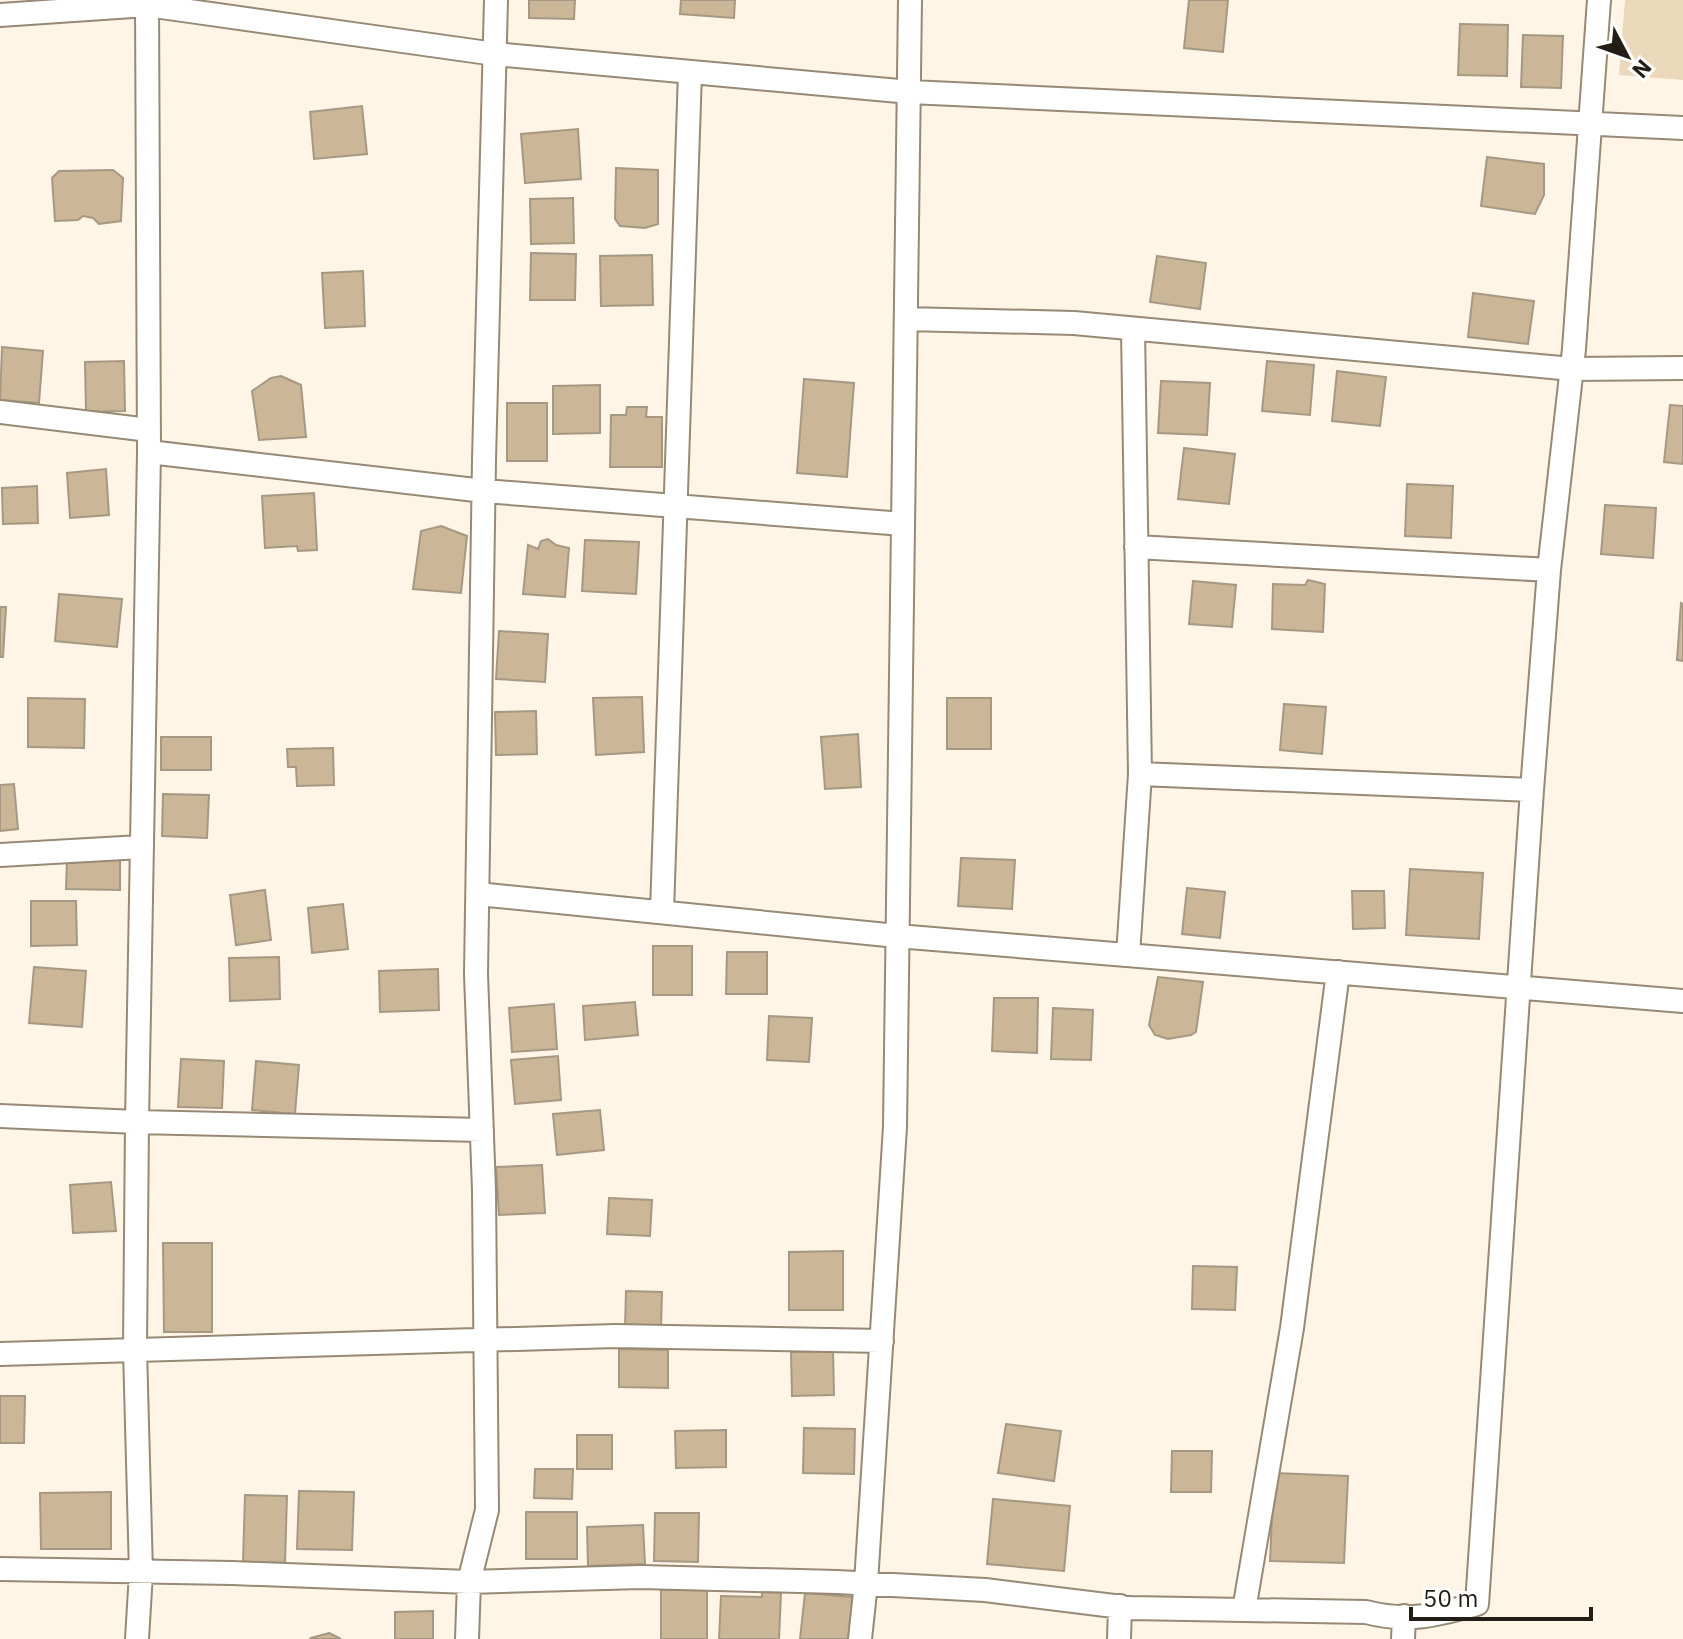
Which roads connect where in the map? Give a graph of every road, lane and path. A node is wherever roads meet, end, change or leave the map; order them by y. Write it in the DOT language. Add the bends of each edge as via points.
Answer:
graph roads {
  1 [pos="496,0"];
  2 [pos="910,0"];
  3 [pos="1599,0"];
  4 [pos="147,2"];
  5 [pos="0,15"];
  6 [pos="495,54"];
  7 [pos="690,72"];
  8 [pos="910,92"];
  9 [pos="1590,124"];
  10 [pos="1683,128"];
  11 [pos="906,319"];
  12 [pos="1133,329"];
  13 [pos="1683,368"];
  14 [pos="1572,369"];
  15 [pos="0,412"];
  16 [pos="149,441"];
  17 [pos="484,491"];
  18 [pos="677,507"];
  19 [pos="903,524"];
  20 [pos="1136,547"];
  21 [pos="1549,570"];
  22 [pos="1140,774"];
  23 [pos="1532,790"];
  24 [pos="141,847"];
  25 [pos="0,855"];
  26 [pos="478,894"];
  27 [pos="662,912"];
  28 [pos="897,936"];
  29 [pos="1128,955"];
  30 [pos="1338,972"];
  31 [pos="1518,987"];
  32 [pos="1683,1001"];
  33 [pos="0,1116"];
  34 [pos="137,1122"];
  35 [pos="482,1130"];
  36 [pos="485,1339"];
  37 [pos="882,1341"];
  38 [pos="135,1349"];
  39 [pos="0,1354"];
  40 [pos="0,1569"];
  41 [pos="141,1573"];
  42 [pos="469,1582"];
  43 [pos="866,1583"];
  44 [pos="1120,1606"];
  45 [pos="1244,1610"];
  46 [pos="1404,1616"];
  47 [pos="137,1639"];
  48 [pos="467,1639"];
  49 [pos="860,1639"];
  50 [pos="1119,1639"];
  51 [pos="1403,1639"];
  1 -- 6 [label="street"];
  2 -- 8 [label="street"];
  3 -- 9 [label="street"];
  4 -- 5 [label="street"];
  4 -- 6 [label="street"];
  4 -- 16 [label="street"];
  6 -- 7 [label="street"];
  6 -- 17 [label="street"];
  7 -- 8 [label="street"];
  7 -- 18 [label="street"];
  8 -- 9 [label="street"];
  8 -- 11 [label="street"];
  9 -- 10 [label="street"];
  9 -- 14 [label="street"];
  11 -- 12 [label="street"];
  11 -- 19 [label="street"];
  12 -- 14 [label="street"];
  12 -- 20 [label="street"];
  13 -- 14 [label="street"];
  14 -- 21 [label="street"];
  15 -- 16 [label="street"];
  16 -- 17 [label="street"];
  16 -- 24 [label="street"];
  17 -- 18 [label="street"];
  17 -- 26 [label="street"];
  18 -- 19 [label="street"];
  18 -- 27 [label="street"];
  19 -- 28 [label="street"];
  20 -- 21 [label="street"];
  20 -- 22 [label="street"];
  21 -- 23 [label="street"];
  22 -- 23 [label="street"];
  22 -- 29 [label="street"];
  23 -- 31 [label="street"];
  24 -- 25 [label="street"];
  24 -- 34 [label="street"];
  26 -- 27 [label="street"];
  26 -- 35 [label="street"];
  27 -- 28 [label="street"];
  28 -- 29 [label="street"];
  28 -- 37 [label="street" via="895,1127"];
  29 -- 30 [label="street"];
  30 -- 31 [label="street"];
  30 -- 45 [label="street" via="1292,1328"];
  31 -- 32 [label="street"];
  31 -- 46 [label="street" via="1477,1604 1427,1618"];
  33 -- 34 [label="street"];
  34 -- 35 [label="street"];
  34 -- 38 [label="street"];
  35 -- 36 [label="street"];
  36 -- 37 [label="street"];
  36 -- 38 [label="street"];
  36 -- 42 [label="street" via="487,1510"];
  37 -- 43 [label="street"];
  38 -- 39 [label="street"];
  38 -- 41 [label="street"];
  40 -- 41 [label="street"];
  41 -- 42 [label="street"];
  41 -- 47 [label="street"];
  42 -- 43 [label="street" via="641,1577"];
  42 -- 48 [label="street"];
  43 -- 44 [label="street"];
  43 -- 49 [label="street"];
  44 -- 45 [label="street"];
  44 -- 50 [label="street"];
  45 -- 46 [label="street"];
  46 -- 51 [label="street"];
}
